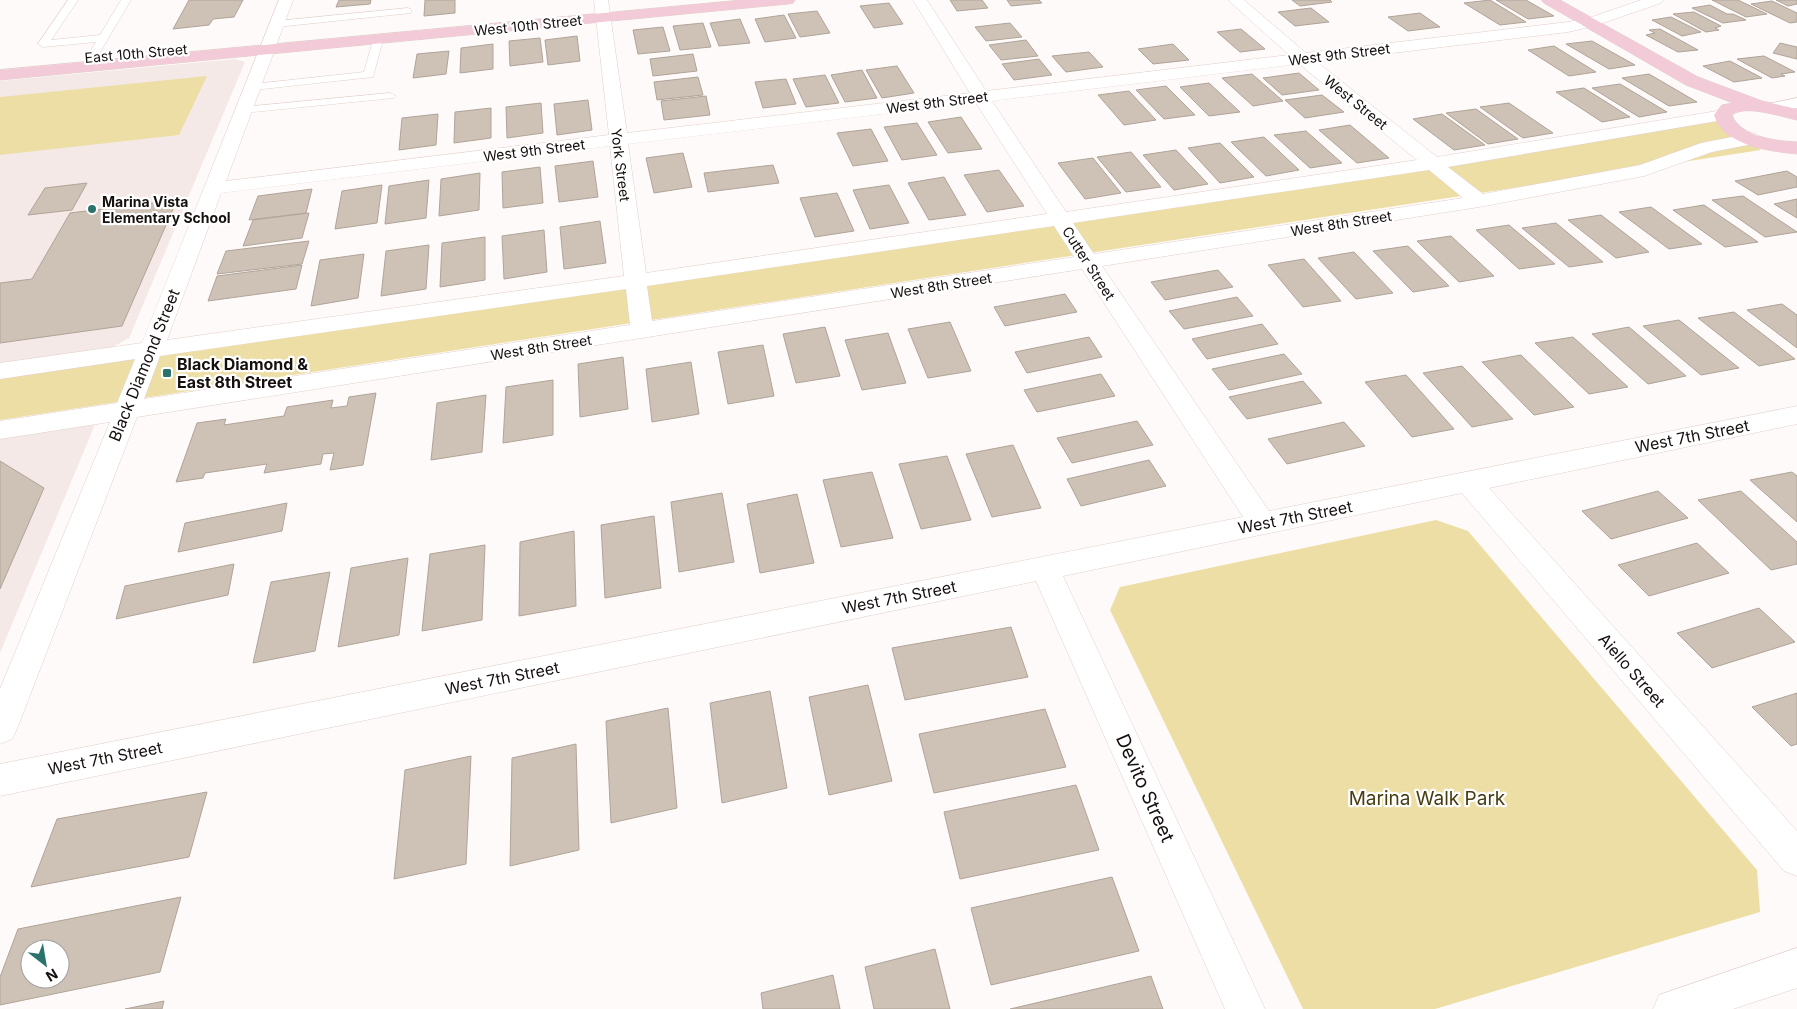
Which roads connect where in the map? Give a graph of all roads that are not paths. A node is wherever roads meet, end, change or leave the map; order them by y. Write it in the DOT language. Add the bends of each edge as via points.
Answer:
graph roads {
  1 [pos="73,0"];
  2 [pos="126,0"];
  3 [pos="286,0"];
  4 [pos="686,0"];
  5 [pos="788,0"];
  6 [pos="920,0"];
  7 [pos="1235,0"];
  8 [pos="1549,0"];
  9 [pos="1656,0"];
  10 [pos="602,8"];
  11 [pos="408,11"];
  12 [pos="1590,23"];
  13 [pos="277,24"];
  14 [pos="103,38"];
  15 [pos="378,40"];
  16 [pos="269,46"];
  17 [pos="92,57"];
  18 [pos="1303,59"];
  19 [pos="0,68"];
  20 [pos="1692,81"];
  21 [pos="253,87"];
  22 [pos="390,96"];
  23 [pos="980,96"];
  24 [pos="1797,103"];
  25 [pos="1766,107"];
  26 [pos="243,110"];
  27 [pos="1724,113"];
  28 [pos="1797,115"];
  29 [pos="1752,139"];
  30 [pos="618,140"];
  31 [pos="1796,148"];
  32 [pos="1431,164"];
  33 [pos="214,188"];
  34 [pos="1479,202"];
  35 [pos="1060,218"];
  36 [pos="1089,263"];
  37 [pos="636,281"];
  38 [pos="642,331"];
  39 [pos="151,349"];
  40 [pos="0,371"];
  41 [pos="126,411"];
  42 [pos="1797,415"];
  43 [pos="0,430"];
  44 [pos="1468,482"];
  45 [pos="1263,524"];
  46 [pos="1045,568"];
  47 [pos="0,729"];
  48 [pos="0,780"];
  49 [pos="1797,858"];
  50 [pos="1797,968"];
  51 [pos="1245,1009"];
  52 [pos="1673,1009"];
  1 -- 14 [label="lane" via="43,44"];
  2 -- 14 [label="lane"];
  3 -- 13 [label="street, Black Diamond Street"];
  4 -- 10 [label="main road, West 10th Street"];
  5 -- 10 [label="main road, West 10th Street"];
  6 -- 23 [label="street, Cutter Street"];
  7 -- 18 [label="street, West Street"];
  8 -- 12 [label="main road"];
  9 -- 12 [label="street, West 9th Street"];
  10 -- 15 [label="main road, West 10th Street"];
  10 -- 16 [label="main road, West 10th Street"];
  10 -- 30 [label="street, York Street"];
  11 -- 13 [label="lane"];
  12 -- 18 [label="street, West 9th Street"];
  12 -- 20 [label="main road"];
  13 -- 16 [label="street, Black Diamond Street"];
  14 -- 17 [label="lane"];
  15 -- 16 [label="main road, West 10th Street"];
  15 -- 21 [label="lane" via="369,75"];
  16 -- 17 [label="main road, East 10th Street"];
  16 -- 19 [label="main road, East 10th Street"];
  16 -- 21 [label="street, Black Diamond Street"];
  17 -- 19 [label="main road, East 10th Street"];
  18 -- 23 [label="street, West 9th Street"];
  18 -- 32 [label="street, West Street"];
  20 -- 25 [label="main road"];
  20 -- 27 [label="main road" via="1719,102"];
  21 -- 26 [label="street, Black Diamond Street"];
  22 -- 26 [label="lane"];
  23 -- 30 [label="street, West 9th Street"];
  23 -- 35 [label="street, Cutter Street"];
  24 -- 25 [label="street"];
  25 -- 27 [label="main road" via="1737,106"];
  25 -- 28 [label="main road"];
  26 -- 33 [label="street, Black Diamond Street"];
  27 -- 29 [label="main road" via="1723,119 1728,126"];
  27 -- 32 [label="street"];
  29 -- 31 [label="main road"];
  29 -- 34 [label="street, West 8th Street" via="1708,147 1644,170"];
  30 -- 33 [label="street, West 9th Street"];
  30 -- 37 [label="street, York Street"];
  32 -- 34 [label="street, West Street"];
  32 -- 35 [label="street"];
  33 -- 39 [label="street, Black Diamond Street"];
  34 -- 36 [label="street, West 8th Street"];
  35 -- 36 [label="street, Cutter Street"];
  35 -- 37 [label="street"];
  36 -- 38 [label="street, West 8th Street"];
  36 -- 45 [label="street, Cutter Street"];
  37 -- 38 [label="street, York Street"];
  37 -- 39 [label="street"];
  38 -- 41 [label="street, West 8th Street"];
  39 -- 40 [label="street"];
  39 -- 41 [label="street, Black Diamond Street"];
  41 -- 43 [label="street, West 8th Street"];
  41 -- 47 [label="street, Black Diamond Street"];
  42 -- 44 [label="street, West 7th Street"];
  44 -- 45 [label="street, West 7th Street"];
  44 -- 49 [label="street, Aiello Street"];
  45 -- 46 [label="street, West 7th Street"];
  46 -- 48 [label="street, West 7th Street"];
  46 -- 51 [label="street, Devito Street"];
  50 -- 52 [label="street"];
}
